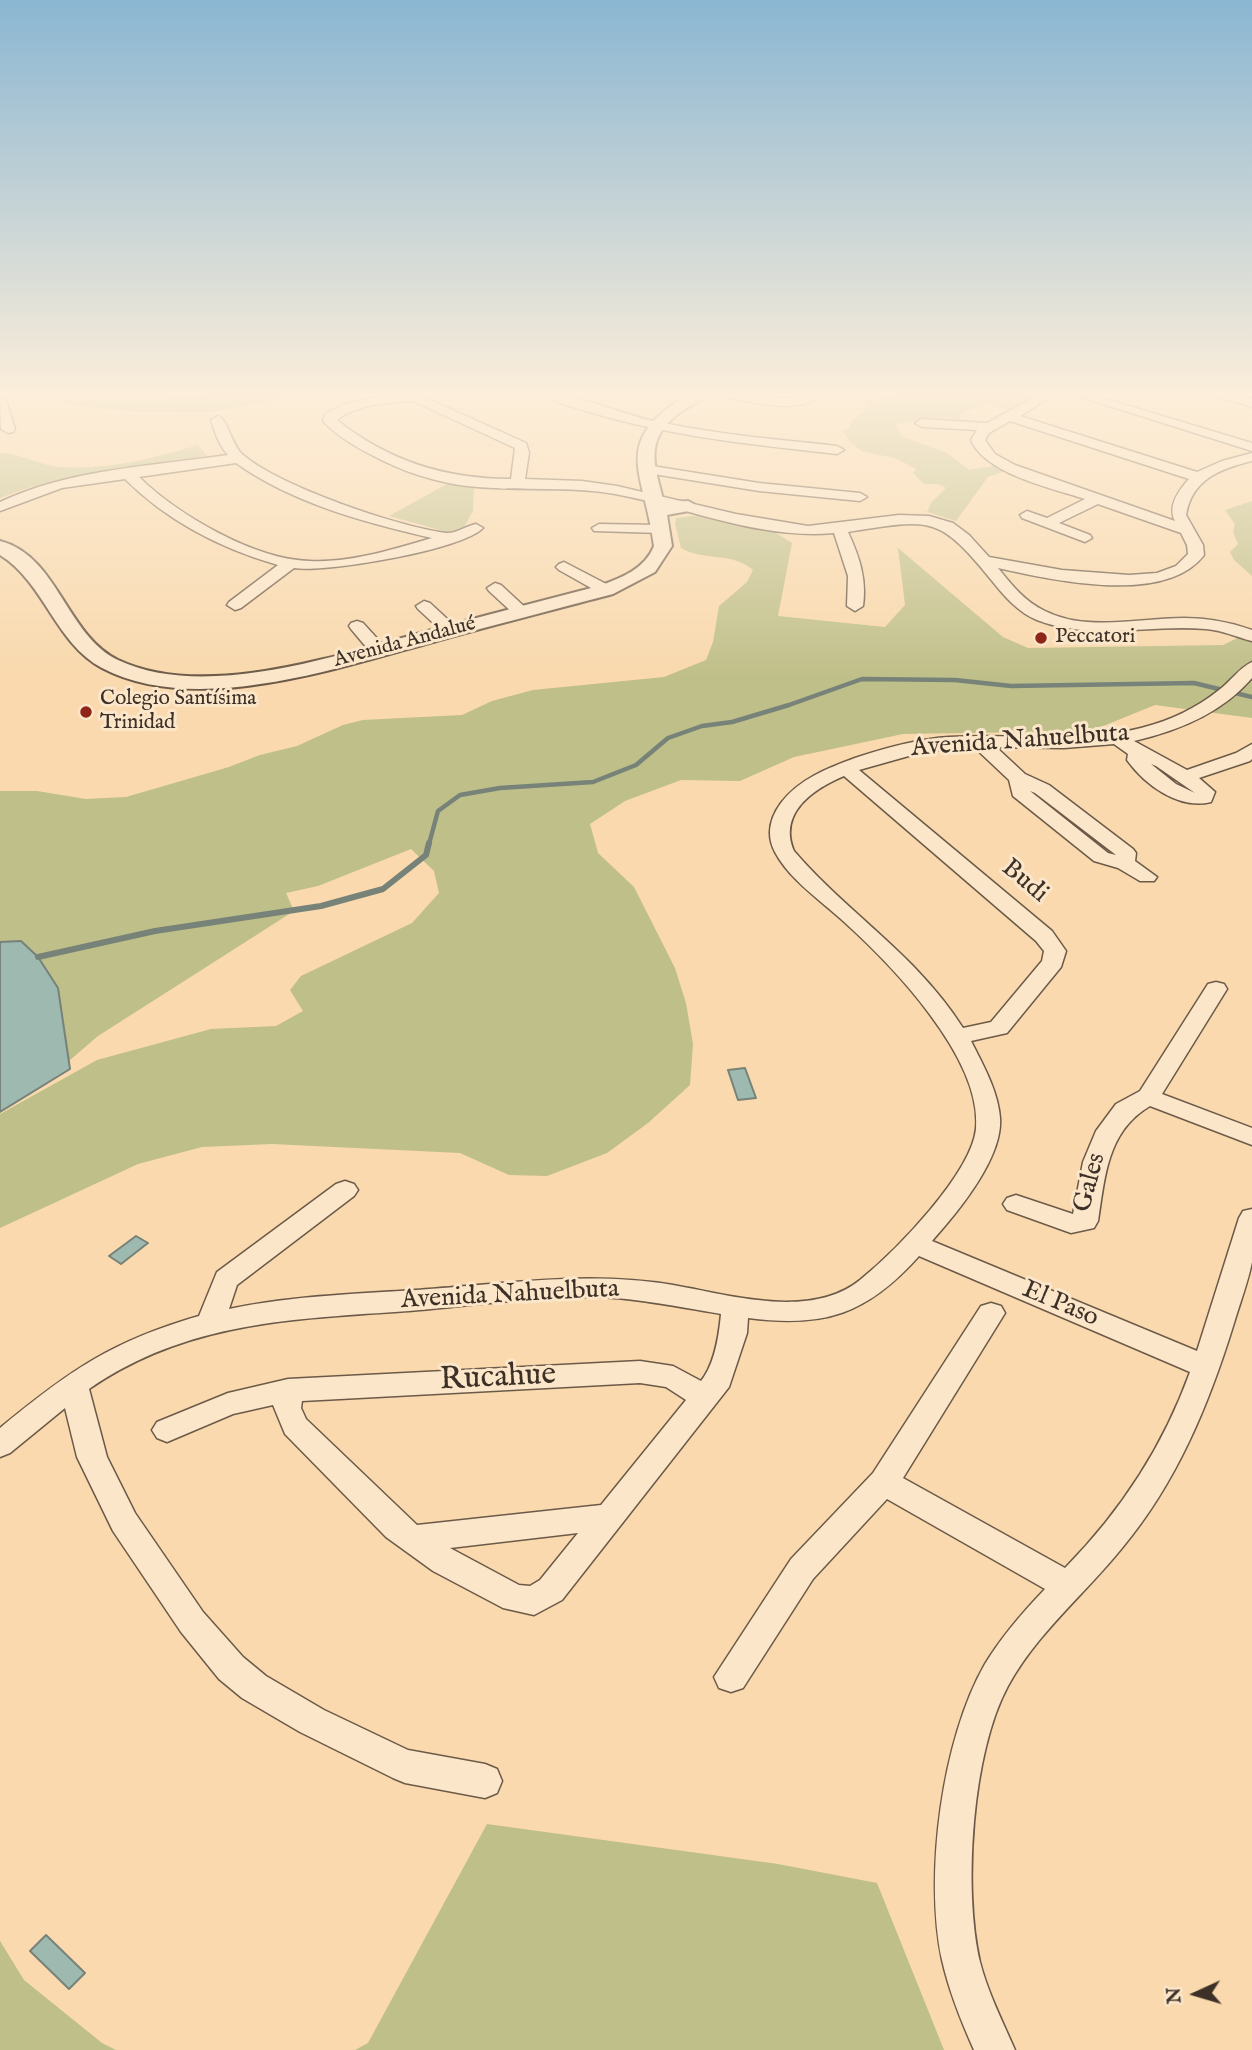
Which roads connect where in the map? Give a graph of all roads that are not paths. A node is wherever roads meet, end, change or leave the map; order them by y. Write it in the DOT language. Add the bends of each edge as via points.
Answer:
graph roads {
  1 [pos="45,488"];
  2 [pos="140,488"];
  3 [pos="292,488"];
  4 [pos="595,488"];
  5 [pos="651,488"];
  6 [pos="766,488"];
  7 [pos="1065,488"];
  8 [pos="1189,488"];
  9 [pos="860,497"];
  10 [pos="1097,499"];
  11 [pos="688,506"];
  12 [pos="0,507"];
  13 [pos="657,513"];
  14 [pos="1027,515"];
  15 [pos="1047,523"];
  16 [pos="476,528"];
  17 [pos="598,528"];
  18 [pos="839,529"];
  19 [pos="1184,529"];
  20 [pos="448,538"];
  21 [pos="1085,538"];
  22 [pos="0,547"];
  23 [pos="982,560"];
  24 [pos="291,563"];
  25 [pos="564,568"];
  26 [pos="495,588"];
  27 [pos="606,590"];
  28 [pos="235,605"];
  29 [pos="424,606"];
  30 [pos="855,606"];
  31 [pos="521,612"];
  32 [pos="357,626"];
  33 [pos="450,631"];
  34 [pos="1252,636"];
  35 [pos="378,650"];
  36 [pos="1252,667"];
  37 [pos="1229,692"];
  38 [pos="1118,738"];
  39 [pos="979,742"];
  40 [pos="1252,750"];
  41 [pos="1138,752"];
  42 [pos="846,768"];
  43 [pos="1185,777"];
  44 [pos="1018,778"];
  45 [pos="1121,862"];
  46 [pos="1147,877"];
  47 [pos="1216,989"];
  48 [pos="957,1037"];
  49 [pos="1148,1097"];
  50 [pos="1252,1137"];
  51 [pos="345,1190"];
  52 [pos="1016,1204"];
  53 [pos="1252,1218"];
  54 [pos="915,1244"];
  55 [pos="1243,1278"];
  56 [pos="735,1307"];
  57 [pos="991,1313"];
  58 [pos="210,1322"];
  59 [pos="1206,1367"];
  60 [pos="74,1386"];
  61 [pos="288,1390"];
  62 [pos="703,1396"];
  63 [pos="167,1430"];
  64 [pos="0,1445"];
  65 [pos="884,1482"];
  66 [pos="608,1517"];
  67 [pos="413,1539"];
  68 [pos="1069,1586"];
  69 [pos="731,1677"];
  70 [pos="485,1781"];
  71 [pos="995,2050"];
  1 -- 12 [label="street"];
  2 -- 24 [label="street" via="203,528"];
  3 -- 20 [label="street" via="323,502"];
  4 -- 13 [label="street"];
  5 -- 13 [label="street, Avenida Andalué"];
  6 -- 9 [label="street"];
  7 -- 10 [label="street"];
  8 -- 19 [label="street" via="1180,506"];
  10 -- 15 [label="street"];
  10 -- 19 [label="street"];
  11 -- 13 [label="street"];
  11 -- 18 [label="street" via="785,527"];
  13 -- 17 [label="street"];
  13 -- 27 [label="street, Avenida Andalué" via="663,546 655,562"];
  14 -- 15 [label="street"];
  15 -- 21 [label="street"];
  16 -- 20 [label="street"];
  18 -- 23 [label="street" via="931,520 956,531"];
  18 -- 30 [label="street" via="854,566"];
  19 -- 23 [label="street" via="1196,550 1194,559 1175,572 1153,577 1086,578"];
  20 -- 24 [label="street" via="338,564"];
  22 -- 35 [label="street, Avenida Andalué" via="33,570 61,617 87,648 108,663 142,675 183,681 245,679 286,674"];
  23 -- 34 [label="street" via="1024,607 1050,620 1092,626 1204,625"];
  24 -- 28 [label="street"];
  25 -- 27 [label="street"];
  26 -- 31 [label="street"];
  27 -- 31 [label="street, Avenida Andalué"];
  29 -- 33 [label="street"];
  31 -- 33 [label="street, Avenida Andalué"];
  32 -- 35 [label="street"];
  33 -- 35 [label="street, Avenida Andalué"];
  36 -- 37 [label="street, Avenida Nahuelbuta"];
  37 -- 38 [label="street, Avenida Nahuelbuta" via="1218,702 1167,725"];
  38 -- 39 [label="street, Avenida Nahuelbuta"];
  38 -- 41 [label="street"];
  39 -- 42 [label="street, Avenida Nahuelbuta" via="910,748"];
  39 -- 44 [label="street"];
  40 -- 43 [label="street"];
  41 -- 43 [label="street"];
  41 -- 43 [label="street" via="1136,760 1176,792 1195,800 1204,798 1205,792"];
  42 -- 48 [label="street, Avenida Nahuelbuta" via="817,782 789,805 779,827 782,846 794,864 898,960"];
  42 -- 48 [label="street, Budi" via="1044,936 1055,951 1053,962 999,1028"];
  44 -- 45 [label="street" via="1018,789 1025,797 1101,857"];
  45 -- 46 [label="street"];
  47 -- 49 [label="street, Gales"];
  48 -- 54 [label="street, Avenida Nahuelbuta" via="982,1089 988,1134 970,1172"];
  49 -- 50 [label="street"];
  49 -- 52 [label="street, Gales" via="1125,1110 1102,1140 1085,1221 1071,1224"];
  51 -- 58 [label="street" via="226,1279"];
  53 -- 55 [label="street"];
  54 -- 56 [label="street, Avenida Nahuelbuta" via="872,1289 842,1304 802,1309"];
  54 -- 59 [label="street, El Paso"];
  55 -- 59 [label="street"];
  56 -- 58 [label="street, Avenida Nahuelbuta" via="659,1292 584,1286 251,1314"];
  56 -- 62 [label="street" via="724,1369"];
  57 -- 65 [label="street"];
  58 -- 60 [label="street, Avenida Nahuelbuta" via="130,1350"];
  59 -- 68 [label="street" via="1178,1438 1148,1488"];
  60 -- 64 [label="street, Avenida Nahuelbuta"];
  60 -- 70 [label="street" via="92,1457 124,1522 192,1622 231,1668 294,1711 405,1766"];
  61 -- 62 [label="street, Rucahue" via="640,1372 673,1377"];
  61 -- 63 [label="street, Rucahue" via="228,1404"];
  61 -- 67 [label="street" via="287,1408 295,1426"];
  62 -- 66 [label="street"];
  65 -- 68 [label="street"];
  65 -- 69 [label="street" via="802,1569"];
  66 -- 67 [label="street"];
  66 -- 67 [label="street" via="551,1590 534,1601 514,1598"];
  68 -- 71 [label="street" via="1010,1653 982,1704 965,1762 953,1908 967,1985"];
}
